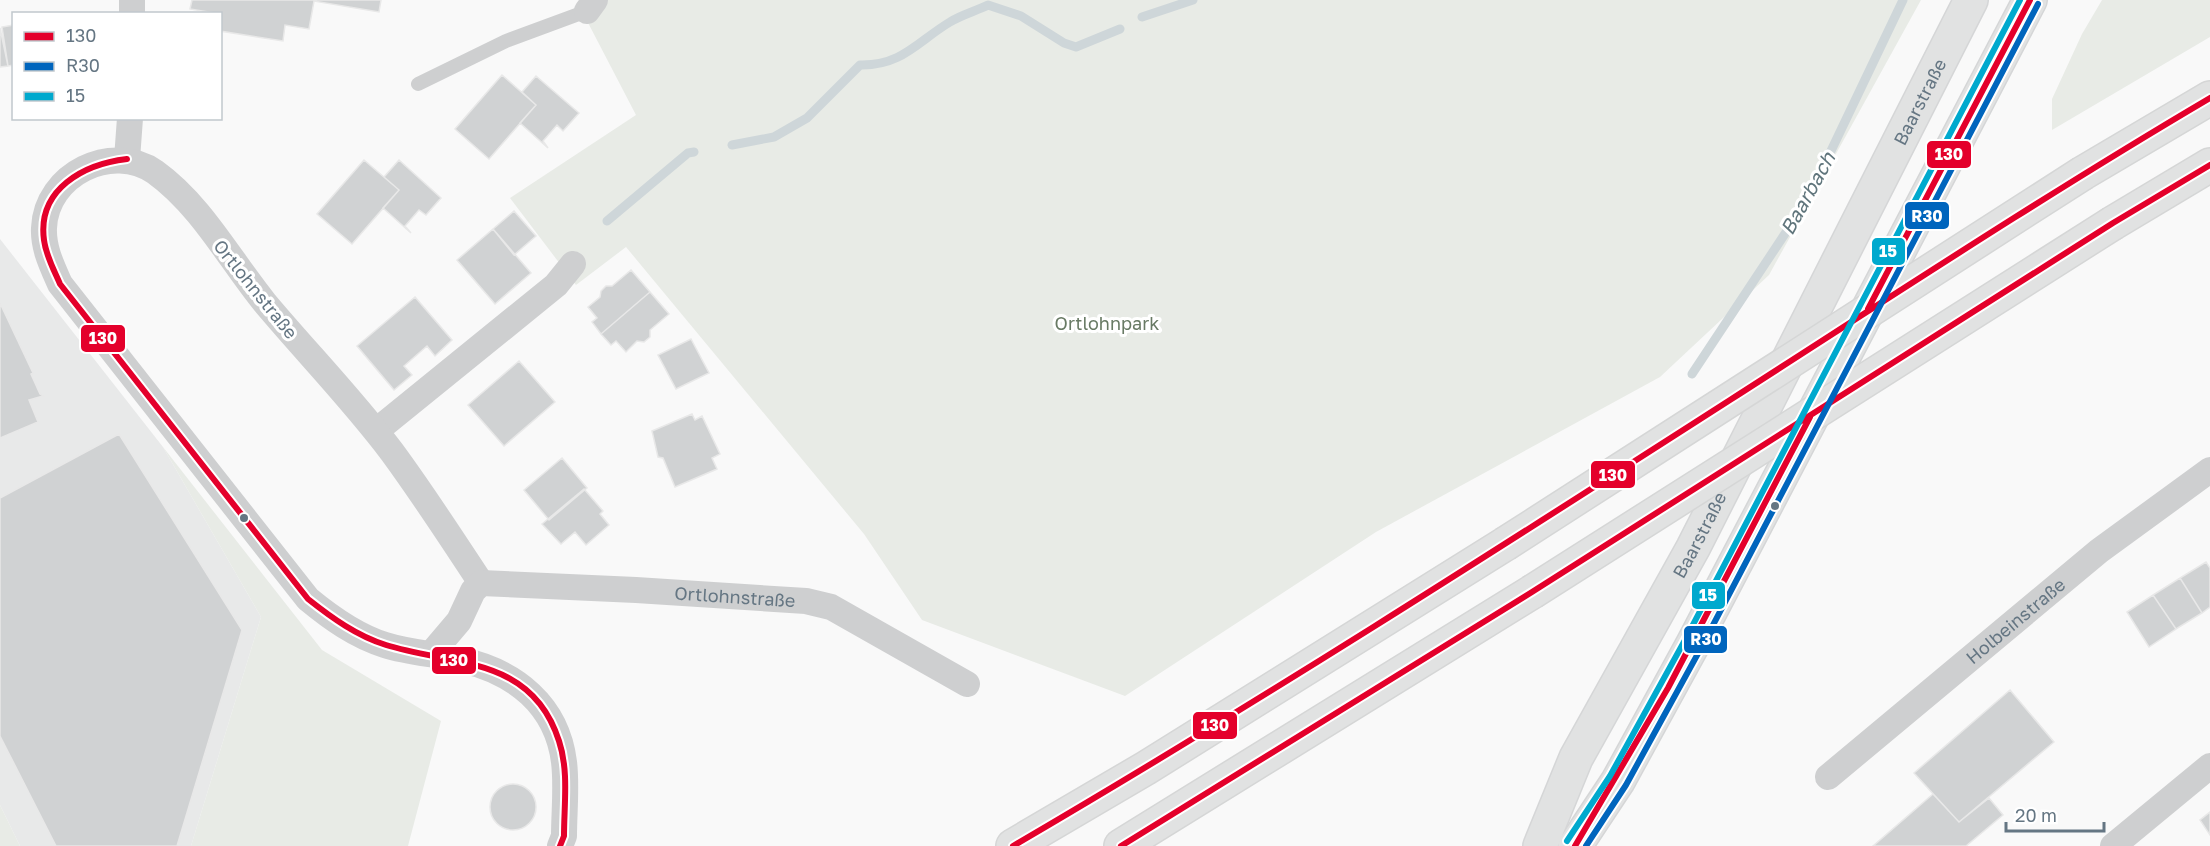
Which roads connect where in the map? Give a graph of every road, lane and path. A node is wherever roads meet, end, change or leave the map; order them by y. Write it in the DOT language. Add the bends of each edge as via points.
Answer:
graph roads {
  1 [pos="1971,0"];
  2 [pos="2030,0"];
  3 [pos="591,5"];
  4 [pos="418,84"];
  5 [pos="2210,98"];
  6 [pos="130,120"];
  7 [pos="127,159"];
  8 [pos="2210,165"];
  9 [pos="573,264"];
  10 [pos="376,431"];
  11 [pos="2210,470"];
  12 [pos="481,583"];
  13 [pos="430,654"];
  14 [pos="968,684"];
  15 [pos="2210,766"];
  16 [pos="1828,777"];
  17 [pos="560,846"];
  18 [pos="1013,846"];
  19 [pos="1121,846"];
  20 [pos="1540,846"];
  21 [pos="1575,846"];
  22 [pos="2113,846"];
  1 -- 20 [label="main road, Baarstraße" via="1693,548 1576,758"];
  2 -- 21 [label="main road" via="1693,644 1618,781"];
  3 -- 4 [label="lane"];
  5 -- 18 [label="main road, bridge" via="2083,173 1505,544 1146,768"];
  6 -- 7 [label="street"];
  7 -- 10 [label="street, Ortlohnstraße" via="152,170 175,187 264,302"];
  7 -- 13 [label="street" via="103,161 81,169 60,187 44,227 47,256 60,284 308,599 337,623 386,646"];
  8 -- 19 [label="main road, bridge"];
  9 -- 10 [label="street" via="556,285"];
  10 -- 12 [label="street, Ortlohnstraße"];
  11 -- 16 [label="street, Holbeinstraße" via="2099,551"];
  12 -- 13 [label="street" via="459,621"];
  12 -- 14 [label="street, Ortlohnstraße" via="806,601 831,607"];
  13 -- 17 [label="street" via="495,669 533,694 554,725 564,762 564,836"];
  15 -- 22 [label="street"];
}
